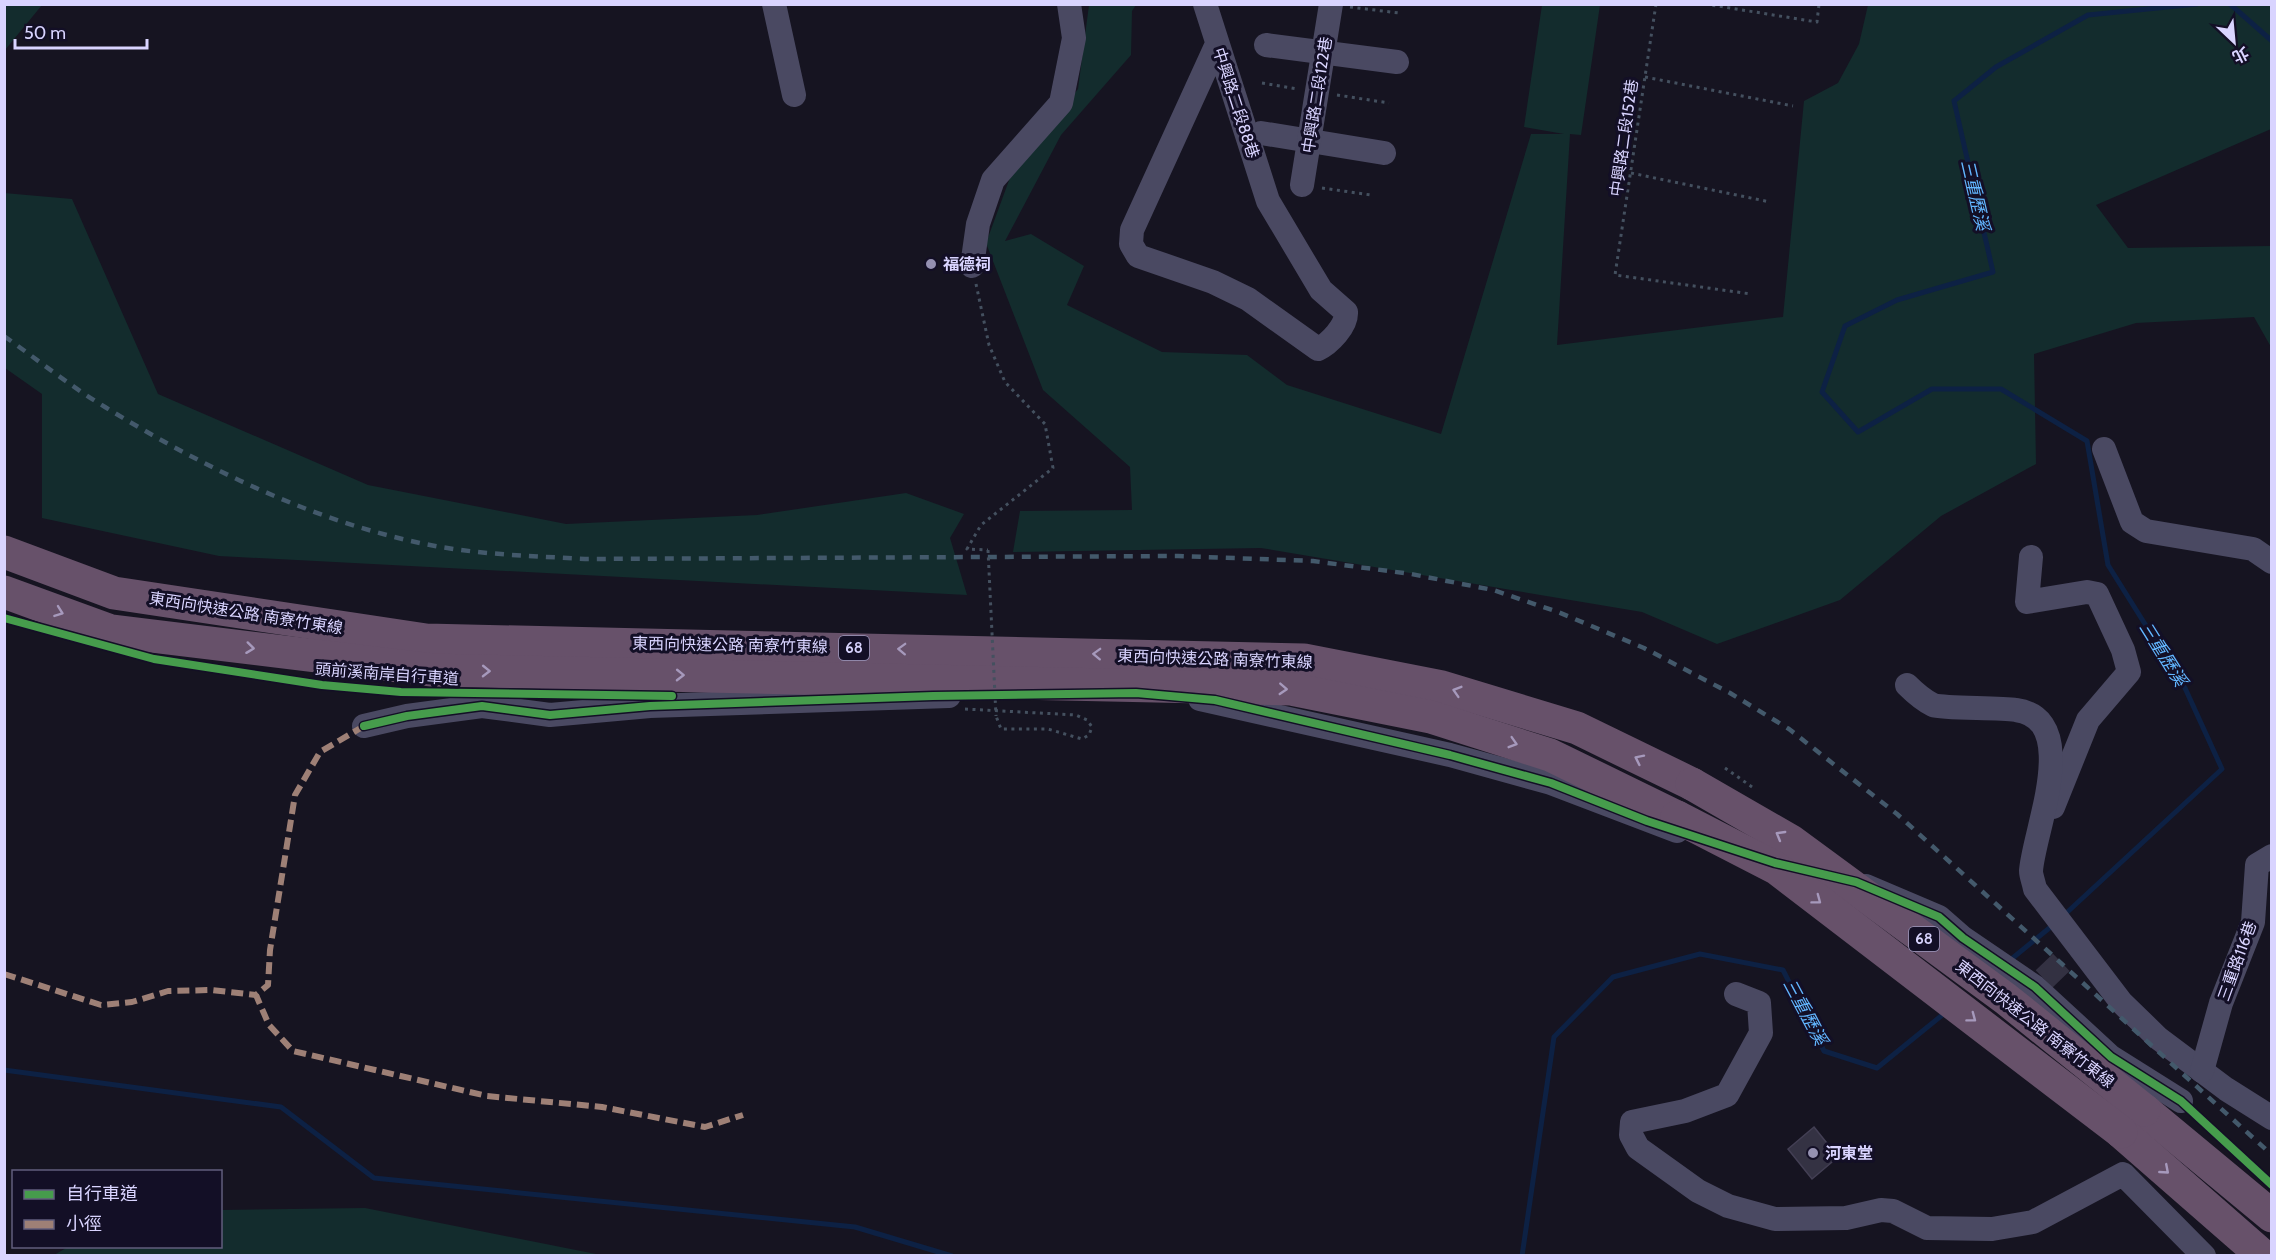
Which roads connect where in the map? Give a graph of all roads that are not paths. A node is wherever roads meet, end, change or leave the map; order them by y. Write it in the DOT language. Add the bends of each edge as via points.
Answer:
graph roads {
  1 [pos="774,4"];
  2 [pos="1069,4"];
  3 [pos="1205,4"];
  4 [pos="1331,5"];
  5 [pos="1217,44"];
  6 [pos="1266,45"];
  7 [pos="1324,54"];
  8 [pos="1397,62"];
  9 [pos="794,95"];
  10 [pos="1261,133"];
  11 [pos="1310,141"];
  12 [pos="1384,153"];
  13 [pos="1302,185"];
  14 [pos="972,266"];
  15 [pos="2104,449"];
  16 [pos="4,552"];
  17 [pos="2031,557"];
  18 [pos="2271,561"];
  19 [pos="4,592"];
  20 [pos="1907,685"];
  21 [pos="364,726"];
  22 [pos="2040,836"];
  23 [pos="2271,856"];
  24 [pos="1736,994"];
  25 [pos="2202,1071"];
  26 [pos="2181,1101"];
  27 [pos="2271,1118"];
  28 [pos="2271,1216"];
  29 [pos="2204,1256"];
  30 [pos="2263,1256"];
  1 -- 9 [label="lane"];
  2 -- 14 [label="lane" via="1074,38 1061,103 993,180 978,224"];
  3 -- 5 [label="lane, 中興路二段88巷"];
  4 -- 7 [label="lane, 中興路二段122巷"];
  5 -- 5 [label="lane, 中興路二段88巷" via="1268,201 1321,290 1346,312 1341,327 1318,349 1248,298 1138,256 1131,244 1132,230"];
  6 -- 7 [label="lane"];
  7 -- 8 [label="lane"];
  7 -- 11 [label="lane, 中興路二段122巷"];
  10 -- 11 [label="lane"];
  11 -- 12 [label="lane"];
  11 -- 13 [label="lane, 中興路二段122巷"];
  15 -- 18 [label="lane" via="2132,522 2146,531 2253,549"];
  28 -- 16 [label="highway, 東西向快速公路 南寮竹東線 / 68, one-way, bridge" via="2006,999 1791,841 1692,784 1577,728 1442,687 1304,660 426,640 114,593"];
  17 -- 22 [label="lane" via="2027,602 2087,592 2097,594 2129,672 2088,720"];
  19 -- 30 [label="highway, 東西向快速公路 南寮竹東線 / 68, one-way, bridge" via="111,631 432,670 1291,688 1431,717 1550,754 1776,868 2121,1132"];
  20 -- 22 [label="lane" via="1935,705 1994,707 2022,711 2035,718 2051,747"];
  21 -- 26 [label="lane" via="482,706 550,715 650,706 933,696 1136,693 1215,700 1450,754 1551,783 1647,821 1775,863 1856,882 1939,917 1963,938 2035,982 2111,1057"];
  22 -- 25 [label="lane" via="2031,872 2035,889 2072,946 2143,1024"];
  23 -- 25 [label="lane, 三重路116巷" via="2257,866 2253,922 2221,1003"];
  24 -- 29 [label="lane" via="1759,1003 1761,1033 1727,1095 1684,1112 1632,1122 1631,1135 1638,1148 1698,1191 1728,1206 1774,1219 1846,1218 1881,1210 1893,1211 1927,1228 1992,1229 2033,1222 2123,1174"];
  25 -- 27 [label="lane"];
}
